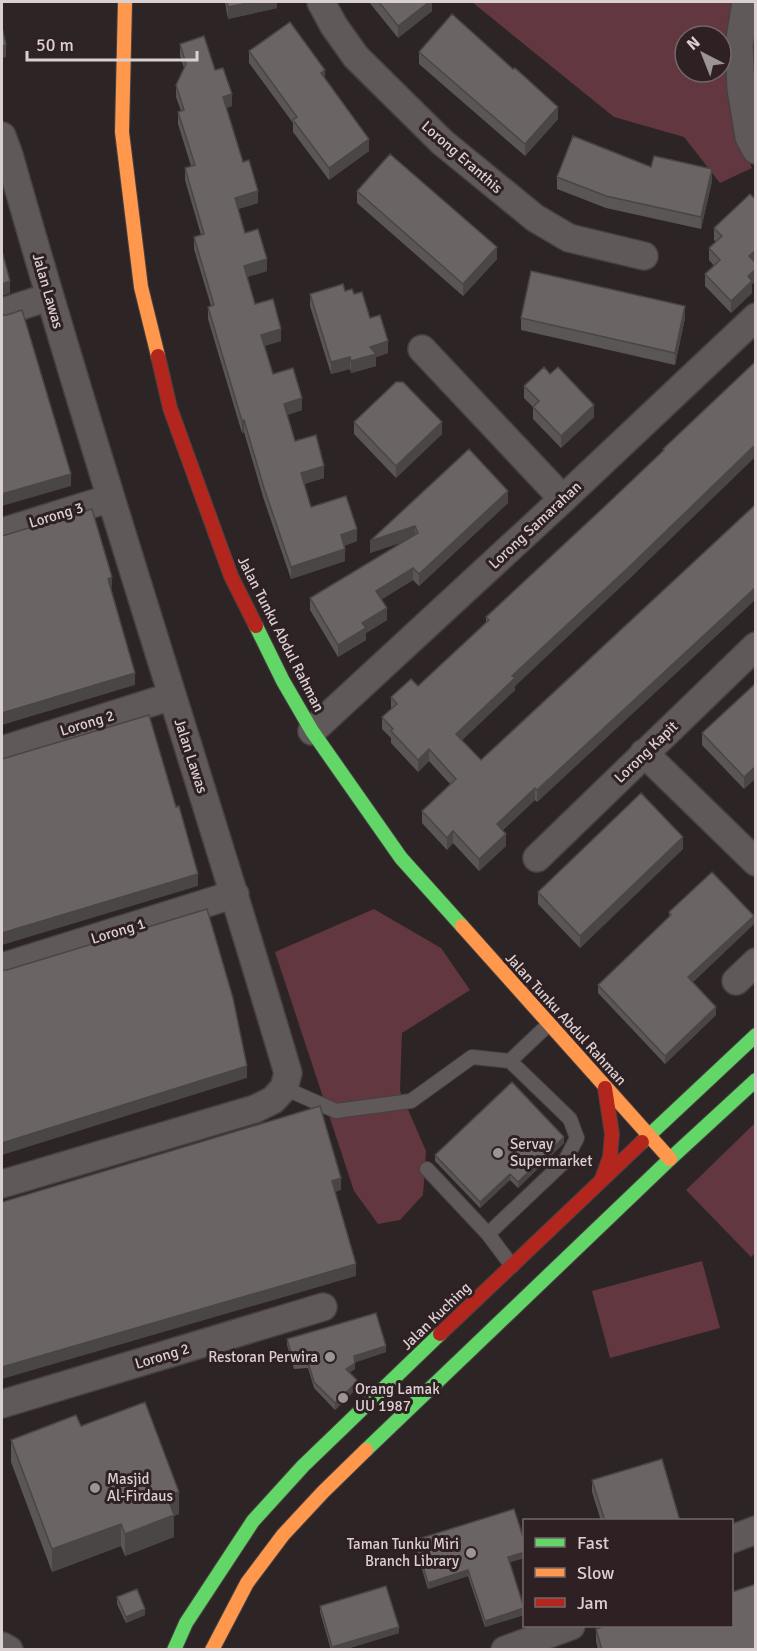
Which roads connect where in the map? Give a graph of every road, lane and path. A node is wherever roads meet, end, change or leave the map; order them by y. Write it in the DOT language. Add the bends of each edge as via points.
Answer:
graph roads {
  1 [pos="125,2"];
  2 [pos="321,2"];
  3 [pos="747,2"];
  4 [pos="2,136"];
  5 [pos="756,150"];
  6 [pos="644,256"];
  7 [pos="49,297"];
  8 [pos="2,312"];
  9 [pos="756,317"];
  10 [pos="422,349"];
  11 [pos="111,498"];
  12 [pos="563,499"];
  13 [pos="2,532"];
  14 [pos="756,646"];
  15 [pos="172,696"];
  16 [pos="312,731"];
  17 [pos="2,750"];
  18 [pos="644,753"];
  19 [pos="537,858"];
  20 [pos="756,862"];
  21 [pos="235,894"];
  22 [pos="756,962"];
  23 [pos="2,967"];
  24 [pos="736,981"];
  25 [pos="549,1024"];
  26 [pos="756,1035"];
  27 [pos="510,1061"];
  28 [pos="756,1080"];
  29 [pos="284,1088"];
  30 [pos="605,1088"];
  31 [pos="696,1091"];
  32 [pos="630,1097"];
  33 [pos="674,1097"];
  34 [pos="648,1135"];
  35 [pos="670,1159"];
  36 [pos="428,1169"];
  37 [pos="602,1179"];
  38 [pos="2,1184"];
  39 [pos="488,1234"];
  40 [pos="512,1266"];
  41 [pos="322,1308"];
  42 [pos="2,1404"];
  43 [pos="756,1530"];
  44 [pos="733,1539"];
  45 [pos="561,1636"];
  46 [pos="2,1646"];
  47 [pos="9,1650"];
  48 [pos="174,1650"];
  49 [pos="212,1650"];
  50 [pos="505,1650"];
  1 -- 16 [label="street, Jalan Tunku Abdul Rahman" via="122,132 141,287 170,408 231,576"];
  2 -- 6 [label="street, Lorong Eranthis" via="356,57 442,142 528,212 568,238"];
  3 -- 5 [label="street" via="739,45 741,89 749,137"];
  4 -- 7 [label="street, Jalan Lawas"];
  7 -- 8 [label="street"];
  7 -- 11 [label="street, Jalan Lawas"];
  9 -- 12 [label="street, Lorong Samarahan"];
  10 -- 12 [label="street"];
  11 -- 13 [label="street, Lorong 3"];
  11 -- 15 [label="street, Jalan Lawas"];
  12 -- 16 [label="street, Lorong Samarahan"];
  14 -- 18 [label="street, Lorong Kapit"];
  15 -- 17 [label="street, Lorong 2"];
  15 -- 21 [label="street, Jalan Lawas"];
  16 -- 25 [label="street, Jalan Tunku Abdul Rahman" via="402,858"];
  18 -- 19 [label="street, Lorong Kapit"];
  18 -- 20 [label="street"];
  21 -- 23 [label="street, Lorong 1"];
  21 -- 29 [label="street, Jalan Lawas" via="288,1073"];
  22 -- 24 [label="street"];
  25 -- 27 [label="lane"];
  25 -- 30 [label="street, Jalan Tunku Abdul Rahman"];
  26 -- 31 [label="street, Jalan Kuching"];
  27 -- 29 [label="lane" via="472,1057 411,1101 336,1111"];
  27 -- 39 [label="lane" via="570,1119 577,1138 565,1161"];
  28 -- 35 [label="street"];
  29 -- 38 [label="street" via="273,1100 255,1108"];
  30 -- 32 [label="street"];
  30 -- 34 [label="street, Jalan Tunku Abdul Rahman"];
  30 -- 37 [label="street" via="612,1134 610,1157"];
  31 -- 33 [label="street"];
  31 -- 34 [label="street, Jalan Kuching"];
  34 -- 35 [label="street, Jalan Tunku Abdul Rahman"];
  34 -- 37 [label="street, Jalan Kuching"];
  35 -- 49 [label="street" via="323,1492 283,1535 247,1583"];
  36 -- 39 [label="lane"];
  37 -- 40 [label="street, Jalan Kuching"];
  39 -- 40 [label="lane"];
  40 -- 48 [label="street, Jalan Kuching" via="303,1466 253,1521 186,1623"];
  41 -- 42 [label="street, Lorong 2"];
  43 -- 44 [label="street"];
  45 -- 50 [label="street"];
  46 -- 47 [label="street"];
}
